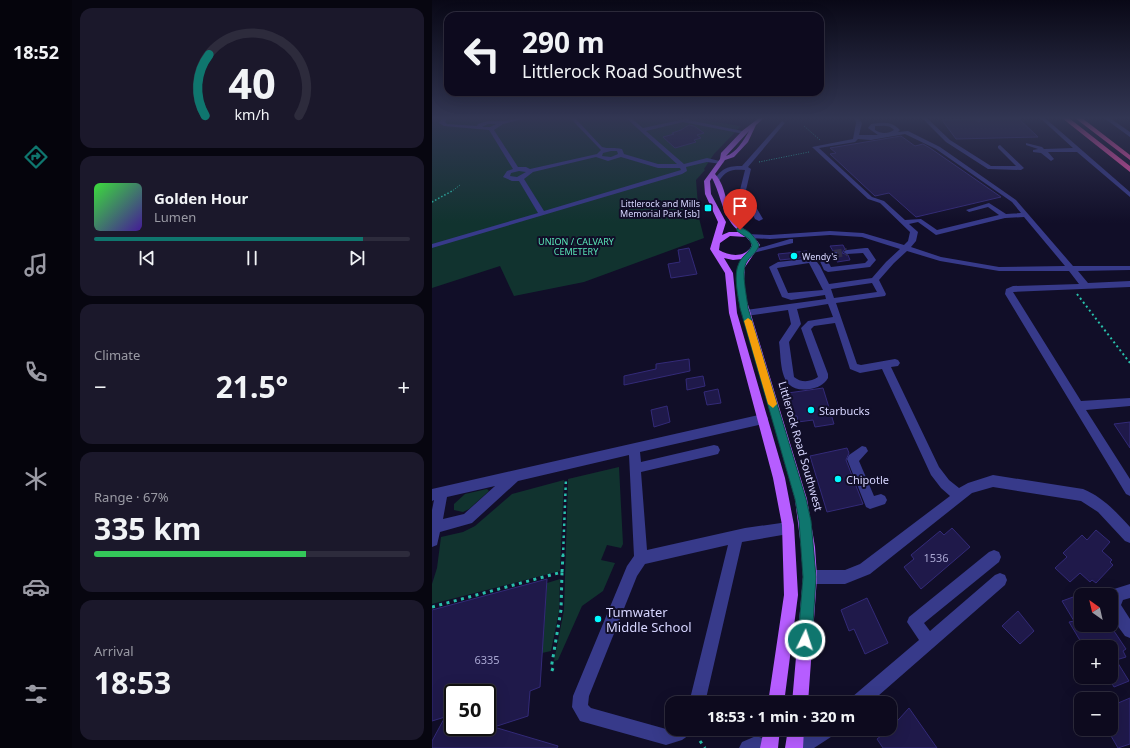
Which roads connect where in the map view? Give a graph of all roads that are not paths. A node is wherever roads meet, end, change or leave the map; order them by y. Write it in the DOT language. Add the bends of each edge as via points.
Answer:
graph roads {
  1 [pos="506,153"];
  2 [pos="602,153"];
  3 [pos="668,153"];
  4 [pos="723,153"];
  5 [pos="735,153"];
  6 [pos="756,153"];
  7 [pos="822,153"];
  8 [pos="945,153"];
  9 [pos="966,153"];
  10 [pos="1007,153"];
  11 [pos="1046,153"];
  12 [pos="1083,153"];
  13 [pos="1109,153"];
  14 [pos="599,155"];
  15 [pos="621,155"];
  16 [pos="732,156"];
  17 [pos="1051,159"];
  18 [pos="722,161"];
  19 [pos="683,166"];
  20 [pos="745,166"];
  21 [pos="516,169"];
  22 [pos="1130,170"];
  23 [pos="530,171"];
  24 [pos="715,177"];
  25 [pos="520,178"];
  26 [pos="1130,194"];
  27 [pos="969,210"];
  28 [pos="542,214"];
  29 [pos="1027,215"];
  30 [pos="1005,216"];
  31 [pos="759,219"];
  32 [pos="905,222"];
  33 [pos="813,235"];
  34 [pos="748,236"];
  35 [pos="432,246"];
  36 [pos="716,247"];
  37 [pos="906,248"];
  38 [pos="752,252"];
  39 [pos="846,252"];
  40 [pos="834,254"];
  41 [pos="872,260"];
  42 [pos="1130,261"];
  43 [pos="887,266"];
  44 [pos="1104,267"];
  45 [pos="1072,268"];
  46 [pos="1130,268"];
  47 [pos="828,270"];
  48 [pos="819,272"];
  49 [pos="875,280"];
  50 [pos="1130,284"];
  51 [pos="1086,286"];
  52 [pos="828,294"];
  53 [pos="792,307"];
  54 [pos="746,313"];
  55 [pos="836,317"];
  56 [pos="1130,402"];
  57 [pos="1078,406"];
  58 [pos="763,419"];
  59 [pos="634,448"];
  60 [pos="714,450"];
  61 [pos="862,451"];
  62 [pos="636,468"];
  63 [pos="516,476"];
  64 [pos="1130,490"];
  65 [pos="437,494"];
  66 [pos="960,496"];
  67 [pos="880,500"];
  68 [pos="435,527"];
  69 [pos="788,528"];
  70 [pos="1130,536"];
  71 [pos="737,537"];
  72 [pos="432,540"];
  73 [pos="994,557"];
  74 [pos="640,558"];
  75 [pos="810,577"];
  76 [pos="1000,580"];
  77 [pos="1130,591"];
  78 [pos="1130,631"];
  79 [pos="929,642"];
  80 [pos="699,696"];
  81 [pos="777,696"];
  82 [pos="801,696"];
  83 [pos="866,696"];
  84 [pos="669,736"];
  85 [pos="771,736"];
  86 [pos="795,736"];
  87 [pos="817,736"];
  88 [pos="748,748"];
  89 [pos="769,748"];
  90 [pos="794,748"];
  91 [pos="798,748"];
  1 -- 21 [label="street"];
  2 -- 14 [label="street"];
  3 -- 19 [label="street"];
  4 -- 18 [label="main road"];
  5 -- 16 [label="main road"];
  6 -- 20 [label="street"];
  7 -- 32 [label="street" via="870,198 882,202"];
  8 -- 29 [label="street" via="1005,194"];
  9 -- 10 [label="street" via="990,168 1021,168"];
  11 -- 17 [label="street"];
  12 -- 26 [label="street"];
  13 -- 22 [label="highway"];
  14 -- 15 [label="street" via="601,158 610,159"];
  14 -- 23 [label="street"];
  15 -- 19 [label="street" via="658,166"];
  16 -- 18 [label="main road"];
  16 -- 20 [label="street" via="731,163"];
  18 -- 19 [label="street" via="707,160"];
  18 -- 24 [label="main road"];
  19 -- 28 [label="street" via="684,171 680,173"];
  20 -- 24 [label="street" via="722,172"];
  20 -- 31 [label="street" via="748,169 743,190"];
  21 -- 23 [label="street"];
  21 -- 25 [label="street" via="506,176 511,179"];
  23 -- 25 [label="street" via="528,176"];
  24 -- 34 [label="main road" via="728,215"];
  24 -- 36 [label="main road" via="708,181 706,187 710,201 722,222"];
  25 -- 28 [label="street"];
  27 -- 30 [label="street" via="989,205"];
  28 -- 35 [label="street"];
  29 -- 30 [label="street"];
  29 -- 45 [label="street"];
  30 -- 32 [label="street" via="936,233 919,220"];
  32 -- 37 [label="street" via="914,235"];
  33 -- 34 [label="street"];
  33 -- 37 [label="street" via="863,235"];
  33 -- 38 [label="street"];
  34 -- 36 [label="main road" via="729,234"];
  34 -- 38 [label="main road" via="756,245"];
  36 -- 38 [label="main road" via="726,257 733,258"];
  36 -- 58 [label="main road" via="728,273 733,313"];
  37 -- 43 [label="street"];
  37 -- 45 [label="street" via="960,264 998,269"];
  38 -- 54 [label="main road, Littlerock Road Southwest" via="741,267 741,287"];
  39 -- 41 [label="street" via="865,250"];
  40 -- 47 [label="street" via="822,257"];
  41 -- 43 [label="street"];
  41 -- 47 [label="street" via="868,265"];
  42 -- 44 [label="street"];
  43 -- 49 [label="street"];
  44 -- 45 [label="street"];
  44 -- 46 [label="street"];
  45 -- 51 [label="street"];
  47 -- 48 [label="street"];
  48 -- 52 [label="street"];
  48 -- 52 [label="street" via="816,263 811,260 778,264 773,267 785,295 791,297"];
  49 -- 52 [label="street"];
  49 -- 52 [label="street" via="882,294"];
  50 -- 51 [label="street"];
  51 -- 57 [label="street" via="1009,291"];
  52 -- 53 [label="street"];
  52 -- 55 [label="street"];
  53 -- 54 [label="street"];
  53 -- 55 [label="street" via="796,324 784,342 793,384 815,383 823,378 806,328 811,323"];
  54 -- 75 [label="main road, Littlerock Road Southwest" via="801,499 808,540"];
  55 -- 66 [label="street" via="853,366 860,369 890,364 935,471 945,484"];
  56 -- 57 [label="street"];
  57 -- 64 [label="street"];
  58 -- 59 [label="street"];
  58 -- 69 [label="main road" via="785,503"];
  59 -- 62 [label="street"];
  59 -- 63 [label="street"];
  60 -- 62 [label="street"];
  61 -- 67 [label="street" via="853,458 864,488 870,503"];
  62 -- 74 [label="street"];
  63 -- 65 [label="street"];
  63 -- 68 [label="street" via="467,519"];
  65 -- 68 [label="street"];
  66 -- 70 [label="street" via="968,489 994,481 1083,495 1102,506"];
  66 -- 75 [label="street" via="865,569 845,577"];
  68 -- 72 [label="street"];
  69 -- 71 [label="street"];
  69 -- 81 [label="main road" via="791,595"];
  71 -- 74 [label="street"];
  71 -- 80 [label="street"];
  73 -- 79 [label="street" via="914,622"];
  74 -- 84 [label="street" via="581,696 580,707 586,715"];
  75 -- 82 [label="main road, Littlerock Road Southwest"];
  76 -- 79 [label="street"];
  77 -- 78 [label="street" via="1117,594 1113,604"];
  79 -- 83 [label="street"];
  85 -- 89 [label="main road"];
  86 -- 90 [label="main road"];
  87 -- 91 [label="street"];
  88 -- 89 [label="street" via="756,745"];
}
